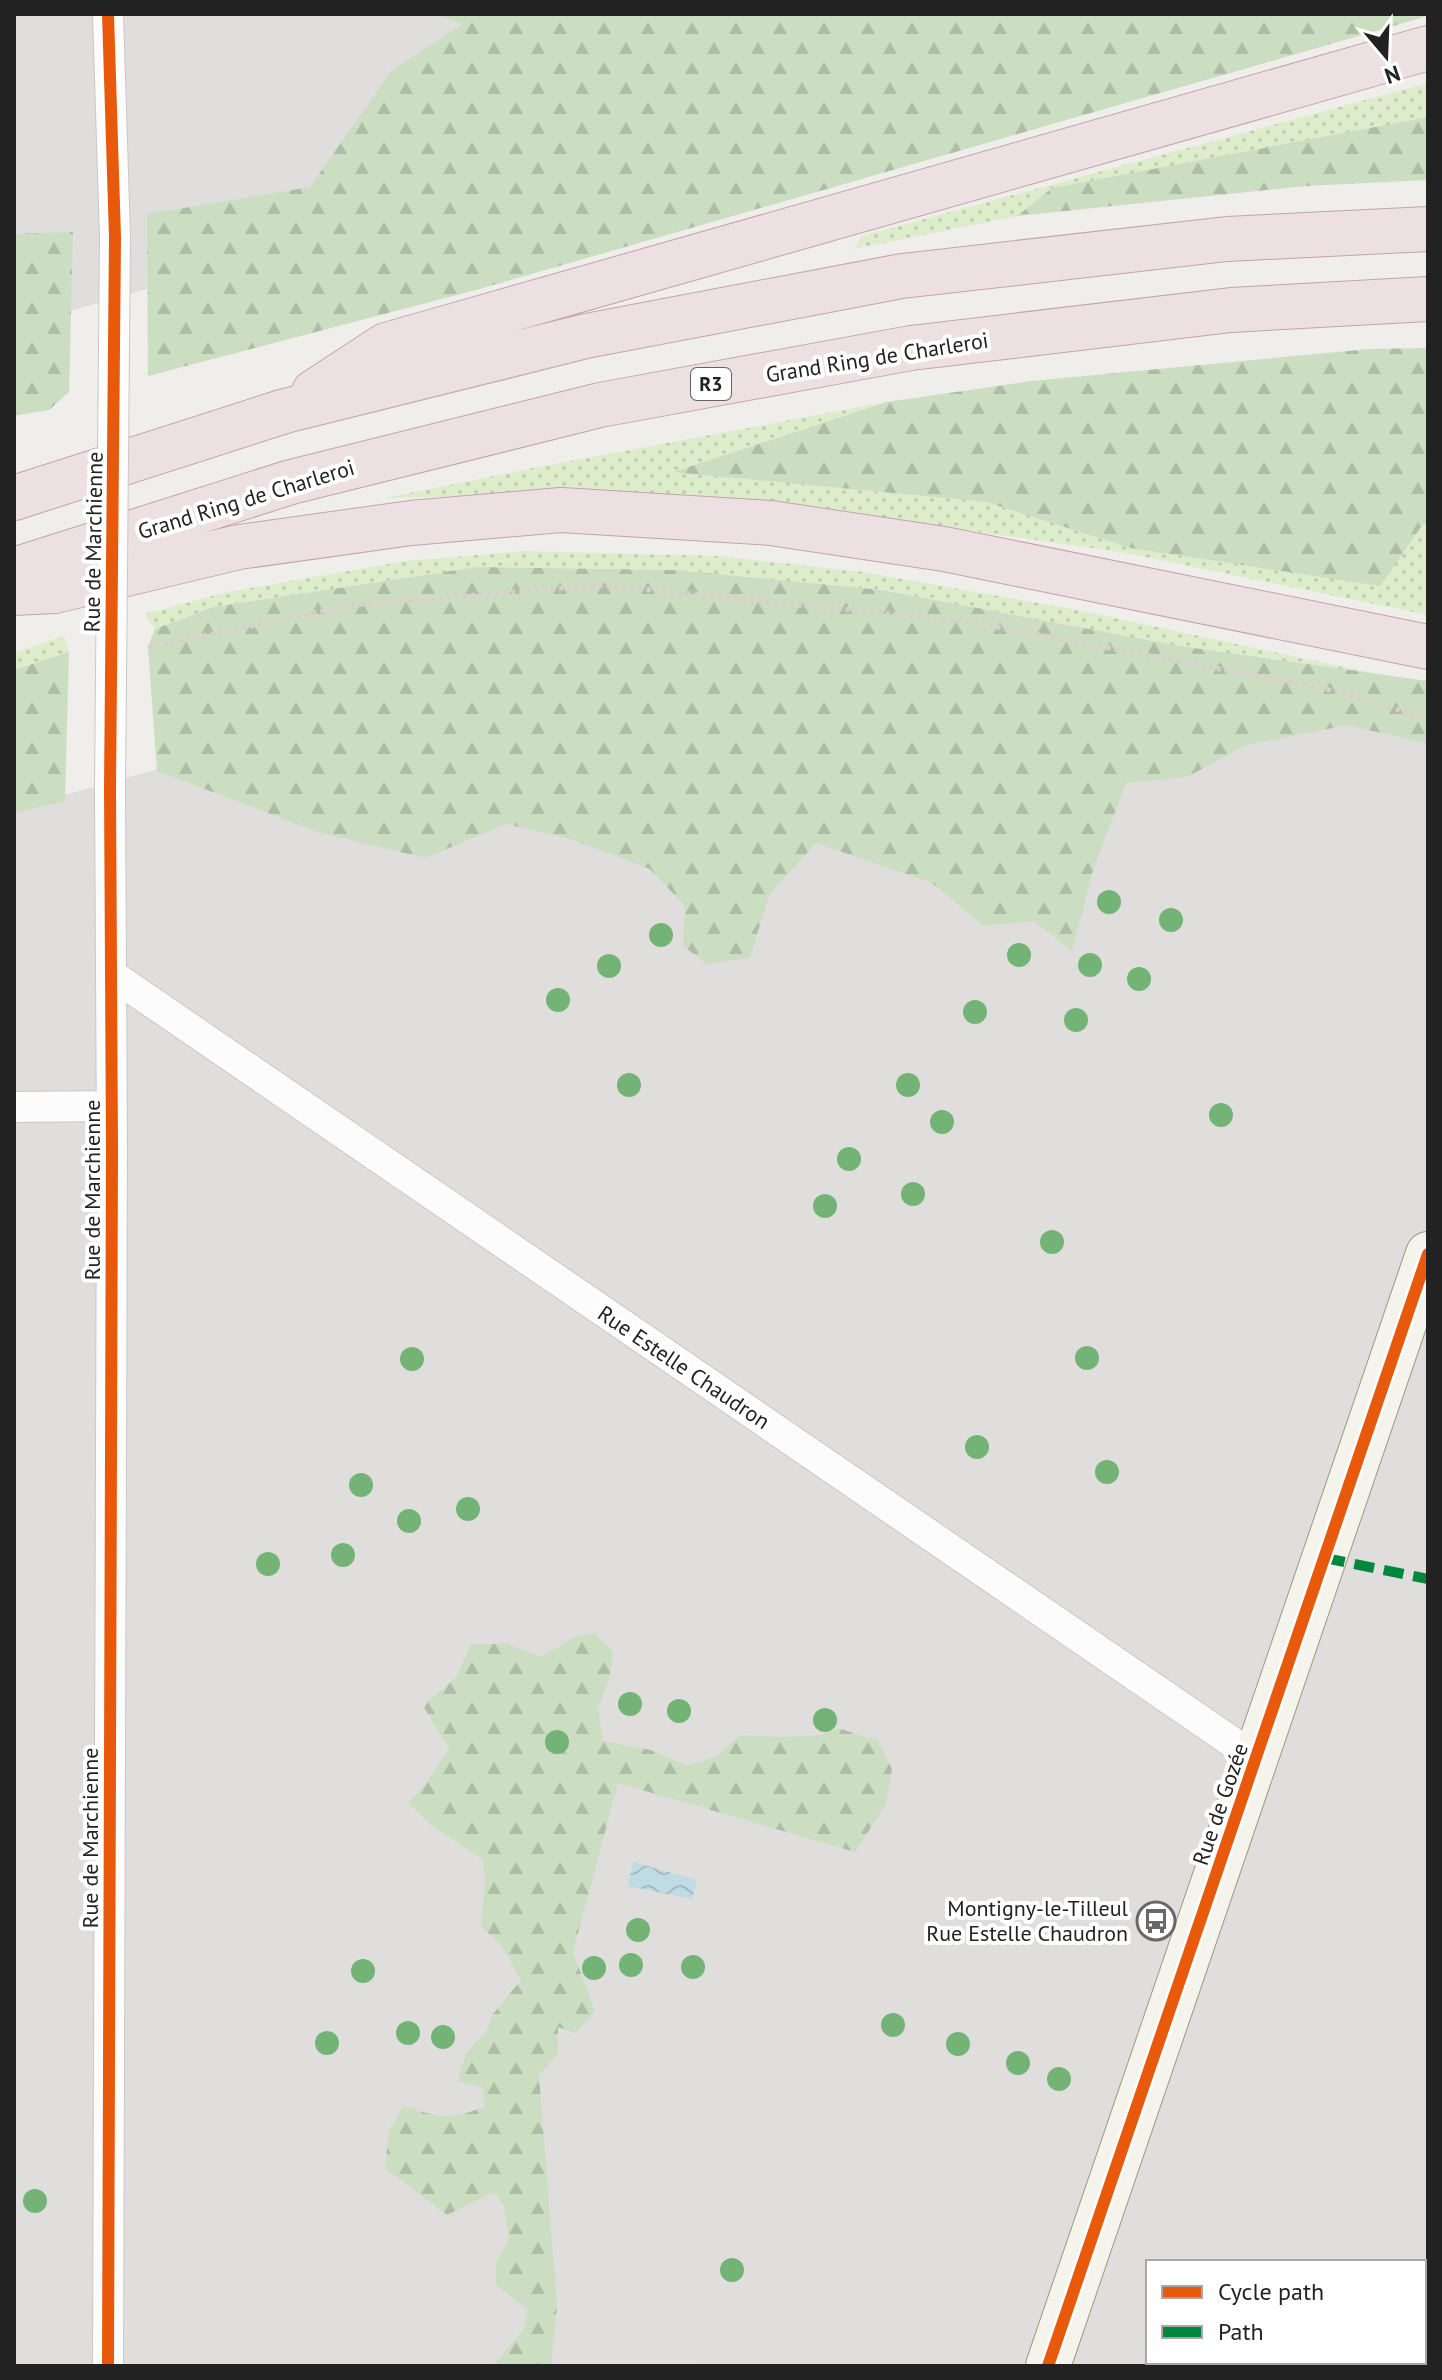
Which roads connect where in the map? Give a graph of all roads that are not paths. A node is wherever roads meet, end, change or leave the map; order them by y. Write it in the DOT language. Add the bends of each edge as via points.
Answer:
graph roads {
  1 [pos="108,14"];
  2 [pos="1428,48"];
  3 [pos="1428,229"];
  4 [pos="1428,299"];
  5 [pos="285,411"];
  6 [pos="14,498"];
  7 [pos="14,570"];
  8 [pos="14,593"];
  9 [pos="1428,647"];
  10 [pos="112,975"];
  11 [pos="112,1106"];
  12 [pos="14,1107"];
  13 [pos="1428,1254"];
  14 [pos="1257,1759"];
  15 [pos="108,2366"];
  16 [pos="1048,2366"];
  1 -- 10 [label="street, Rue de Marchienne, bridge" via="115,237"];
  2 -- 5 [label="highway" via="386,345"];
  3 -- 5 [label="highway" via="1227,239 902,276 586,336"];
  4 -- 7 [label="highway, Grand Ring de Charleroi / R3" via="1231,310 911,348 616,402 291,482"];
  5 -- 6 [label="highway"];
  8 -- 9 [label="highway" via="55,591 239,547 411,523 561,510 771,523 944,549"];
  10 -- 11 [label="street, Rue de Marchienne"];
  10 -- 14 [label="street, Rue Estelle Chaudron"];
  11 -- 12 [label="street"];
  11 -- 15 [label="street, Rue de Marchienne"];
  13 -- 14 [label="main road, Rue de Gozée"];
  14 -- 16 [label="main road, Rue de Gozée"];
}
